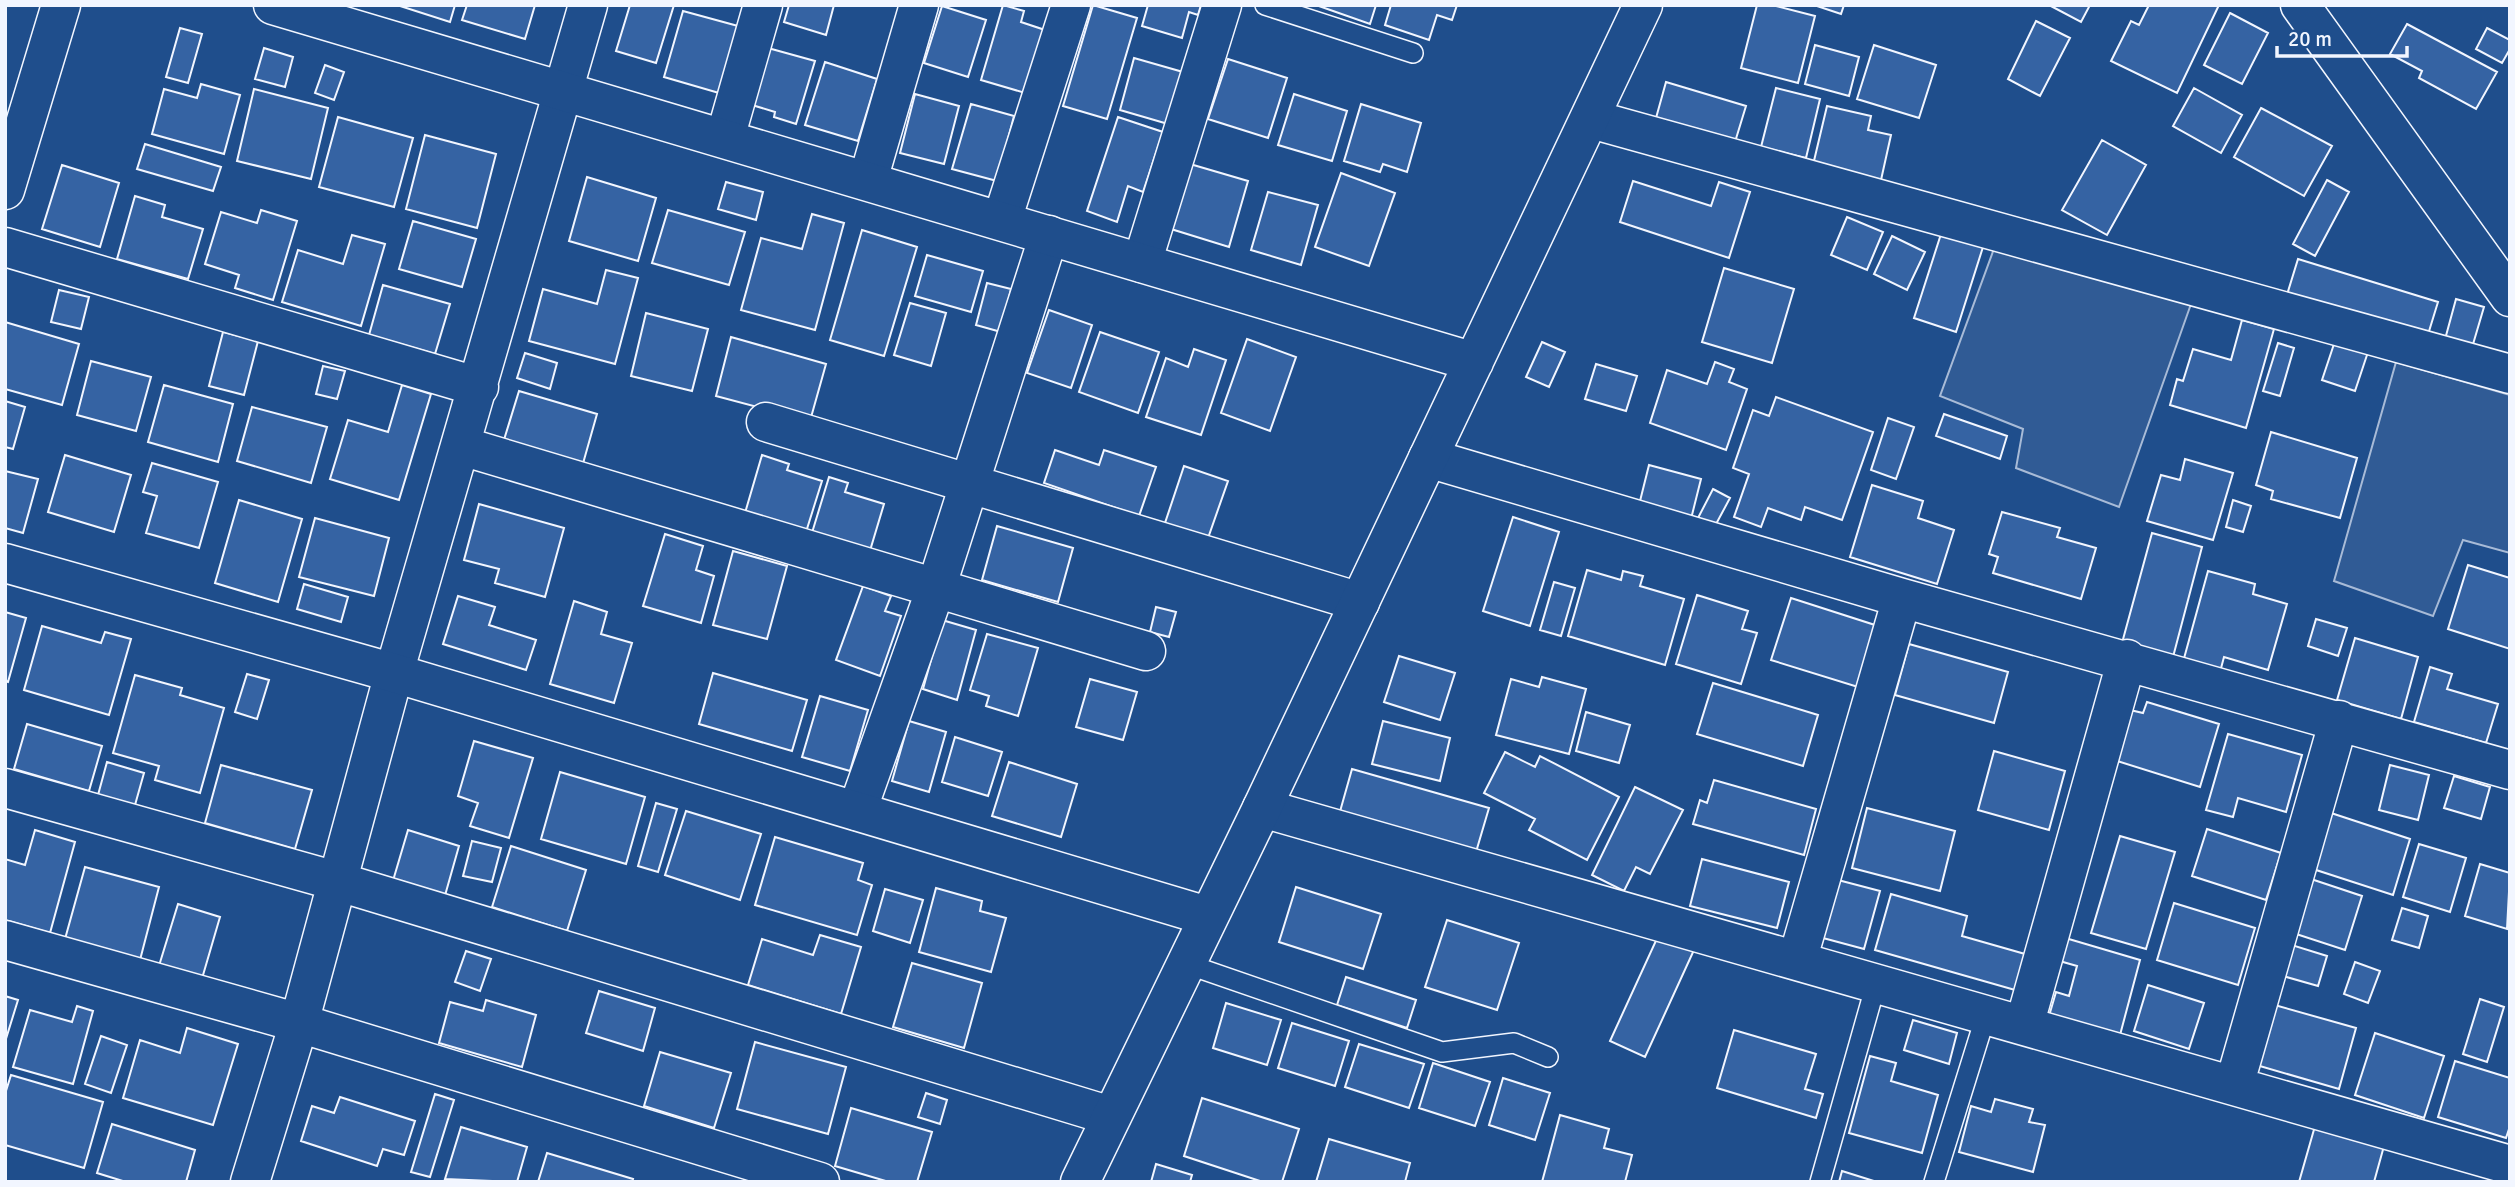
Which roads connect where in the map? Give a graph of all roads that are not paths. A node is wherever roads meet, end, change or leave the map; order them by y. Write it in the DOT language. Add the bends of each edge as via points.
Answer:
graph roads {
  1 [pos="61,5"];
  2 [pos="273,5"];
  3 [pos="588,5"];
  4 [pos="763,5"];
  5 [pos="919,5"];
  6 [pos="1071,5"];
  7 [pos="1222,5"];
  8 [pos="1265,5"];
  9 [pos="1643,5"];
  10 [pos="2300,5"];
  11 [pos="1413,53"];
  12 [pos="564,91"];
  13 [pos="1591,118"];
  14 [pos="725,138"];
  15 [pos="868,180"];
  16 [pos="5,190"];
  17 [pos="1002,220"];
  18 [pos="1049,235"];
  19 [pos="5,247"];
  20 [pos="1142,263"];
  21 [pos="2510,297"];
  22 [pos="1474,362"];
  23 [pos="2510,374"];
  24 [pos="479,387"];
  25 [pos="766,422"];
  26 [pos="462,446"];
  27 [pos="1428,458"];
  28 [pos="971,482"];
  29 [pos="5,563"];
  30 [pos="936,588"];
  31 [pos="1902,598"];
  32 [pos="1360,602"];
  33 [pos="1146,651"];
  34 [pos="2127,659"];
  35 [pos="394,673"];
  36 [pos="2339,720"];
  37 [pos="2510,770"];
  38 [pos="5,788"];
  39 [pos="1262,808"];
  40 [pos="857,811"];
  41 [pos="336,881"];
  42 [pos="1207,916"];
  43 [pos="5,940"];
  44 [pos="1797,961"];
  45 [pos="1185,963"];
  46 [pos="1876,984"];
  47 [pos="1986,1015"];
  48 [pos="299,1023"];
  49 [pos="2024,1026"];
  50 [pos="1548,1057"];
  51 [pos="2234,1086"];
  52 [pos="1111,1116"];
  53 [pos="2510,1166"];
  54 [pos="250,1182"];
  55 [pos="820,1182"];
  56 [pos="1080,1182"];
  57 [pos="1820,1182"];
  58 [pos="1934,1182"];
  1 -- 16 [label="street"];
  2 -- 12 [label="street"];
  3 -- 12 [label="street"];
  4 -- 14 [label="street"];
  5 -- 15 [label="street"];
  6 -- 17 [label="street"];
  7 -- 20 [label="street"];
  8 -- 11 [label="lane"];
  9 -- 13 [label="street"];
  10 -- 21 [label="street"];
  12 -- 14 [label="street"];
  12 -- 24 [label="street"];
  13 -- 22 [label="street"];
  13 -- 23 [label="street"];
  14 -- 15 [label="street"];
  15 -- 17 [label="street"];
  17 -- 18 [label="street"];
  18 -- 20 [label="street"];
  18 -- 28 [label="street"];
  19 -- 24 [label="street"];
  20 -- 22 [label="street"];
  22 -- 27 [label="street"];
  24 -- 26 [label="street"];
  25 -- 28 [label="street"];
  26 -- 30 [label="street"];
  26 -- 35 [label="street"];
  27 -- 31 [label="street"];
  27 -- 32 [label="street"];
  28 -- 30 [label="street"];
  28 -- 32 [label="street"];
  29 -- 35 [label="street"];
  30 -- 33 [label="street"];
  30 -- 40 [label="street"];
  31 -- 34 [label="street"];
  31 -- 44 [label="street"];
  32 -- 39 [label="street"];
  34 -- 36 [label="street"];
  34 -- 49 [label="street"];
  35 -- 40 [label="street"];
  35 -- 41 [label="street"];
  36 -- 37 [label="street"];
  36 -- 51 [label="street"];
  38 -- 41 [label="street"];
  39 -- 42 [label="street"];
  39 -- 44 [label="street"];
  40 -- 42 [label="street"];
  41 -- 48 [label="street"];
  41 -- 52 [label="street"];
  42 -- 45 [label="street"];
  43 -- 48 [label="street"];
  44 -- 46 [label="street"];
  45 -- 50 [label="lane" via="1442,1052 1514,1043"];
  45 -- 52 [label="street"];
  46 -- 47 [label="street"];
  46 -- 57 [label="lane"];
  47 -- 49 [label="street"];
  47 -- 58 [label="lane"];
  48 -- 54 [label="street"];
  48 -- 55 [label="street"];
  49 -- 51 [label="street"];
  51 -- 53 [label="street"];
  52 -- 56 [label="street"];
}
